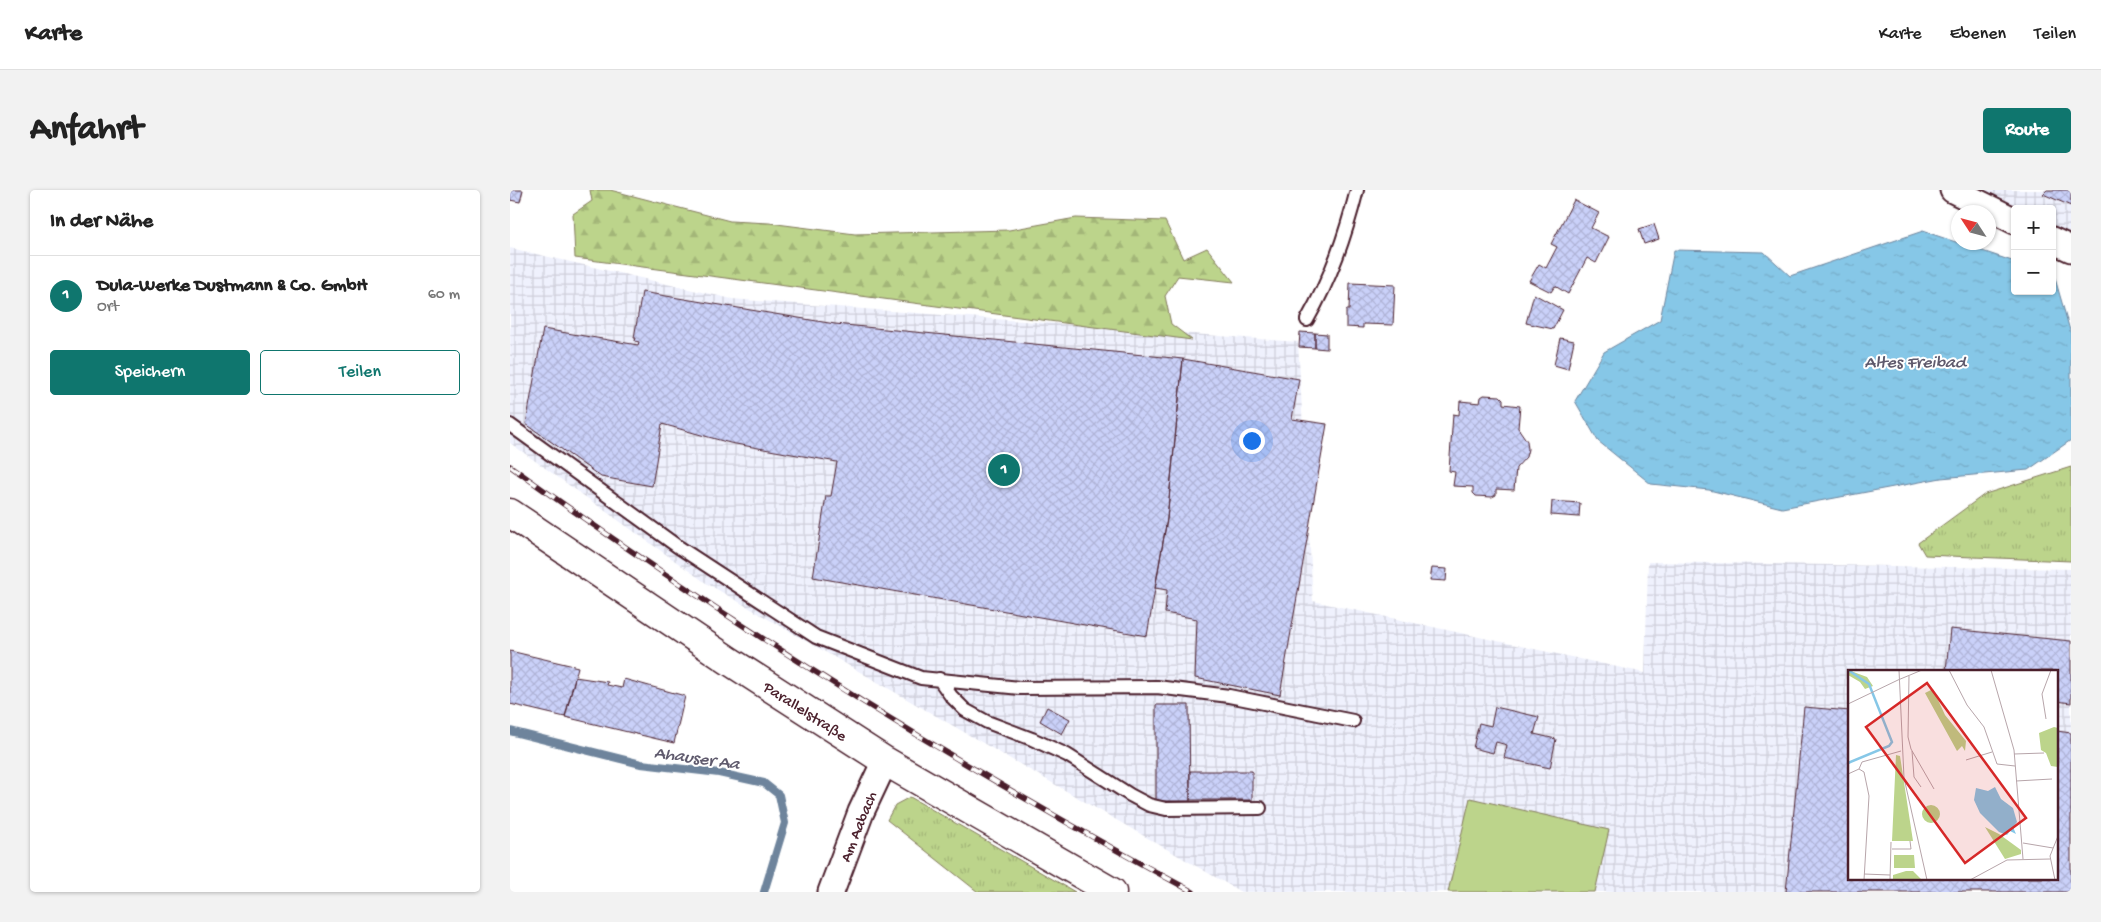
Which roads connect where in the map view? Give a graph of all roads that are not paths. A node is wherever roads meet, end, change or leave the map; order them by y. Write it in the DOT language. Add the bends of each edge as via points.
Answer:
graph roads {
  1 [pos="1357,190"];
  2 [pos="1952,190"];
  3 [pos="2011,219"];
  4 [pos="2056,242"];
  5 [pos="2071,249"];
  6 [pos="1307,320"];
  7 [pos="510,425"];
  8 [pos="510,512"];
  9 [pos="939,680"];
  10 [pos="1353,721"];
  11 [pos="885,761"];
  12 [pos="1260,808"];
  13 [pos="831,892"];
  14 [pos="1112,892"];
  1 -- 6 [label="lane" via="1325,288"];
  2 -- 3 [label="street"];
  4 -- 5 [label="street"];
  7 -- 9 [label="lane" via="677,546 816,637 921,678"];
  8 -- 11 [label="main road, Parallelstraße" via="728,660"];
  9 -- 10 [label="lane" via="1020,688 1157,687 1229,696"];
  9 -- 12 [label="lane" via="965,710 1067,755 1149,805 1166,810"];
  11 -- 13 [label="street, Am Aabach" via="861,812"];
  11 -- 14 [label="main road, Parallelstraße"];
}
